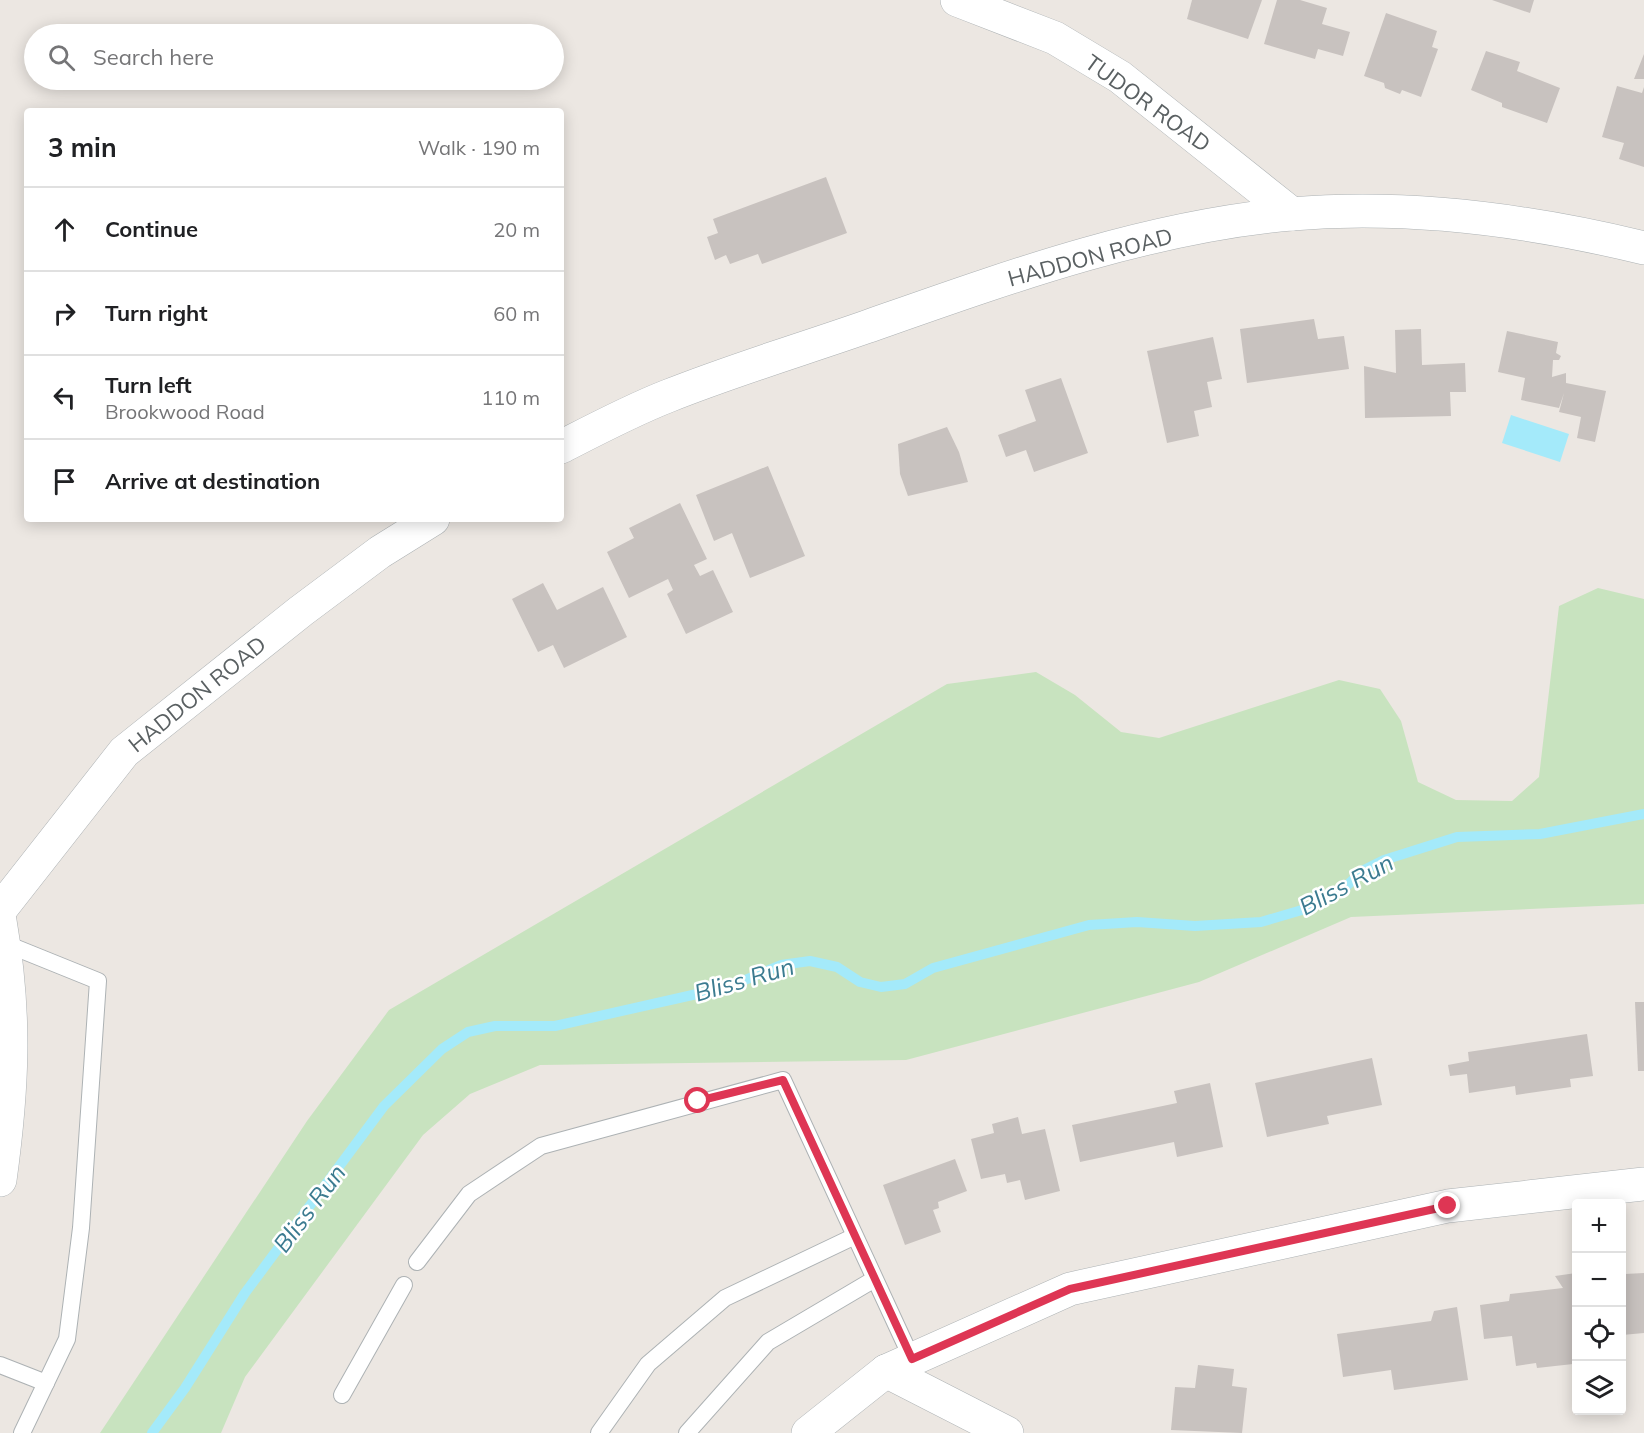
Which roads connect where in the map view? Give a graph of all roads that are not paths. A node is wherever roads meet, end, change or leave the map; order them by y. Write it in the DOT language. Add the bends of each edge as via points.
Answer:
graph roads {
  1 [pos="957,0"];
  2 [pos="1292,214"];
  3 [pos="1644,248"];
  4 [pos="564,446"];
  5 [pos="428,522"];
  6 [pos="0,910"];
  7 [pos="2,932"];
  8 [pos="0,1180"];
  9 [pos="1644,1184"];
  10 [pos="853,1237"];
  11 [pos="417,1262"];
  12 [pos="873,1280"];
  13 [pos="404,1285"];
  14 [pos="0,1365"];
  15 [pos="899,1365"];
  16 [pos="46,1383"];
  17 [pos="342,1395"];
  18 [pos="22,1433"];
  19 [pos="599,1433"];
  20 [pos="687,1433"];
  21 [pos="808,1433"];
  22 [pos="1007,1433"];
  1 -- 2 [label="street, TUDOR ROAD" via="1055,38 1120,77"];
  2 -- 3 [label="street, HADDON ROAD" via="1392,212 1480,218 1579,232"];
  2 -- 4 [label="street, HADDON ROAD" via="1218,224 1122,245 961,293 667,396"];
  5 -- 6 [label="street, HADDON ROAD" via="310,604 124,752"];
  7 -- 8 [label="street" via="12,1020 11,1078"];
  7 -- 16 [label="lane" via="98,981 81,1228 67,1338"];
  9 -- 15 [label="street" via="1448,1206 1070,1289"];
  10 -- 11 [label="lane" via="783,1080 541,1146 469,1194"];
  10 -- 12 [label="lane"];
  10 -- 19 [label="lane" via="725,1298 648,1364"];
  12 -- 15 [label="lane"];
  12 -- 20 [label="lane" via="768,1341"];
  13 -- 17 [label="lane"];
  14 -- 16 [label="lane"];
  15 -- 21 [label="street"];
  15 -- 22 [label="street"];
  16 -- 18 [label="lane"];
}
